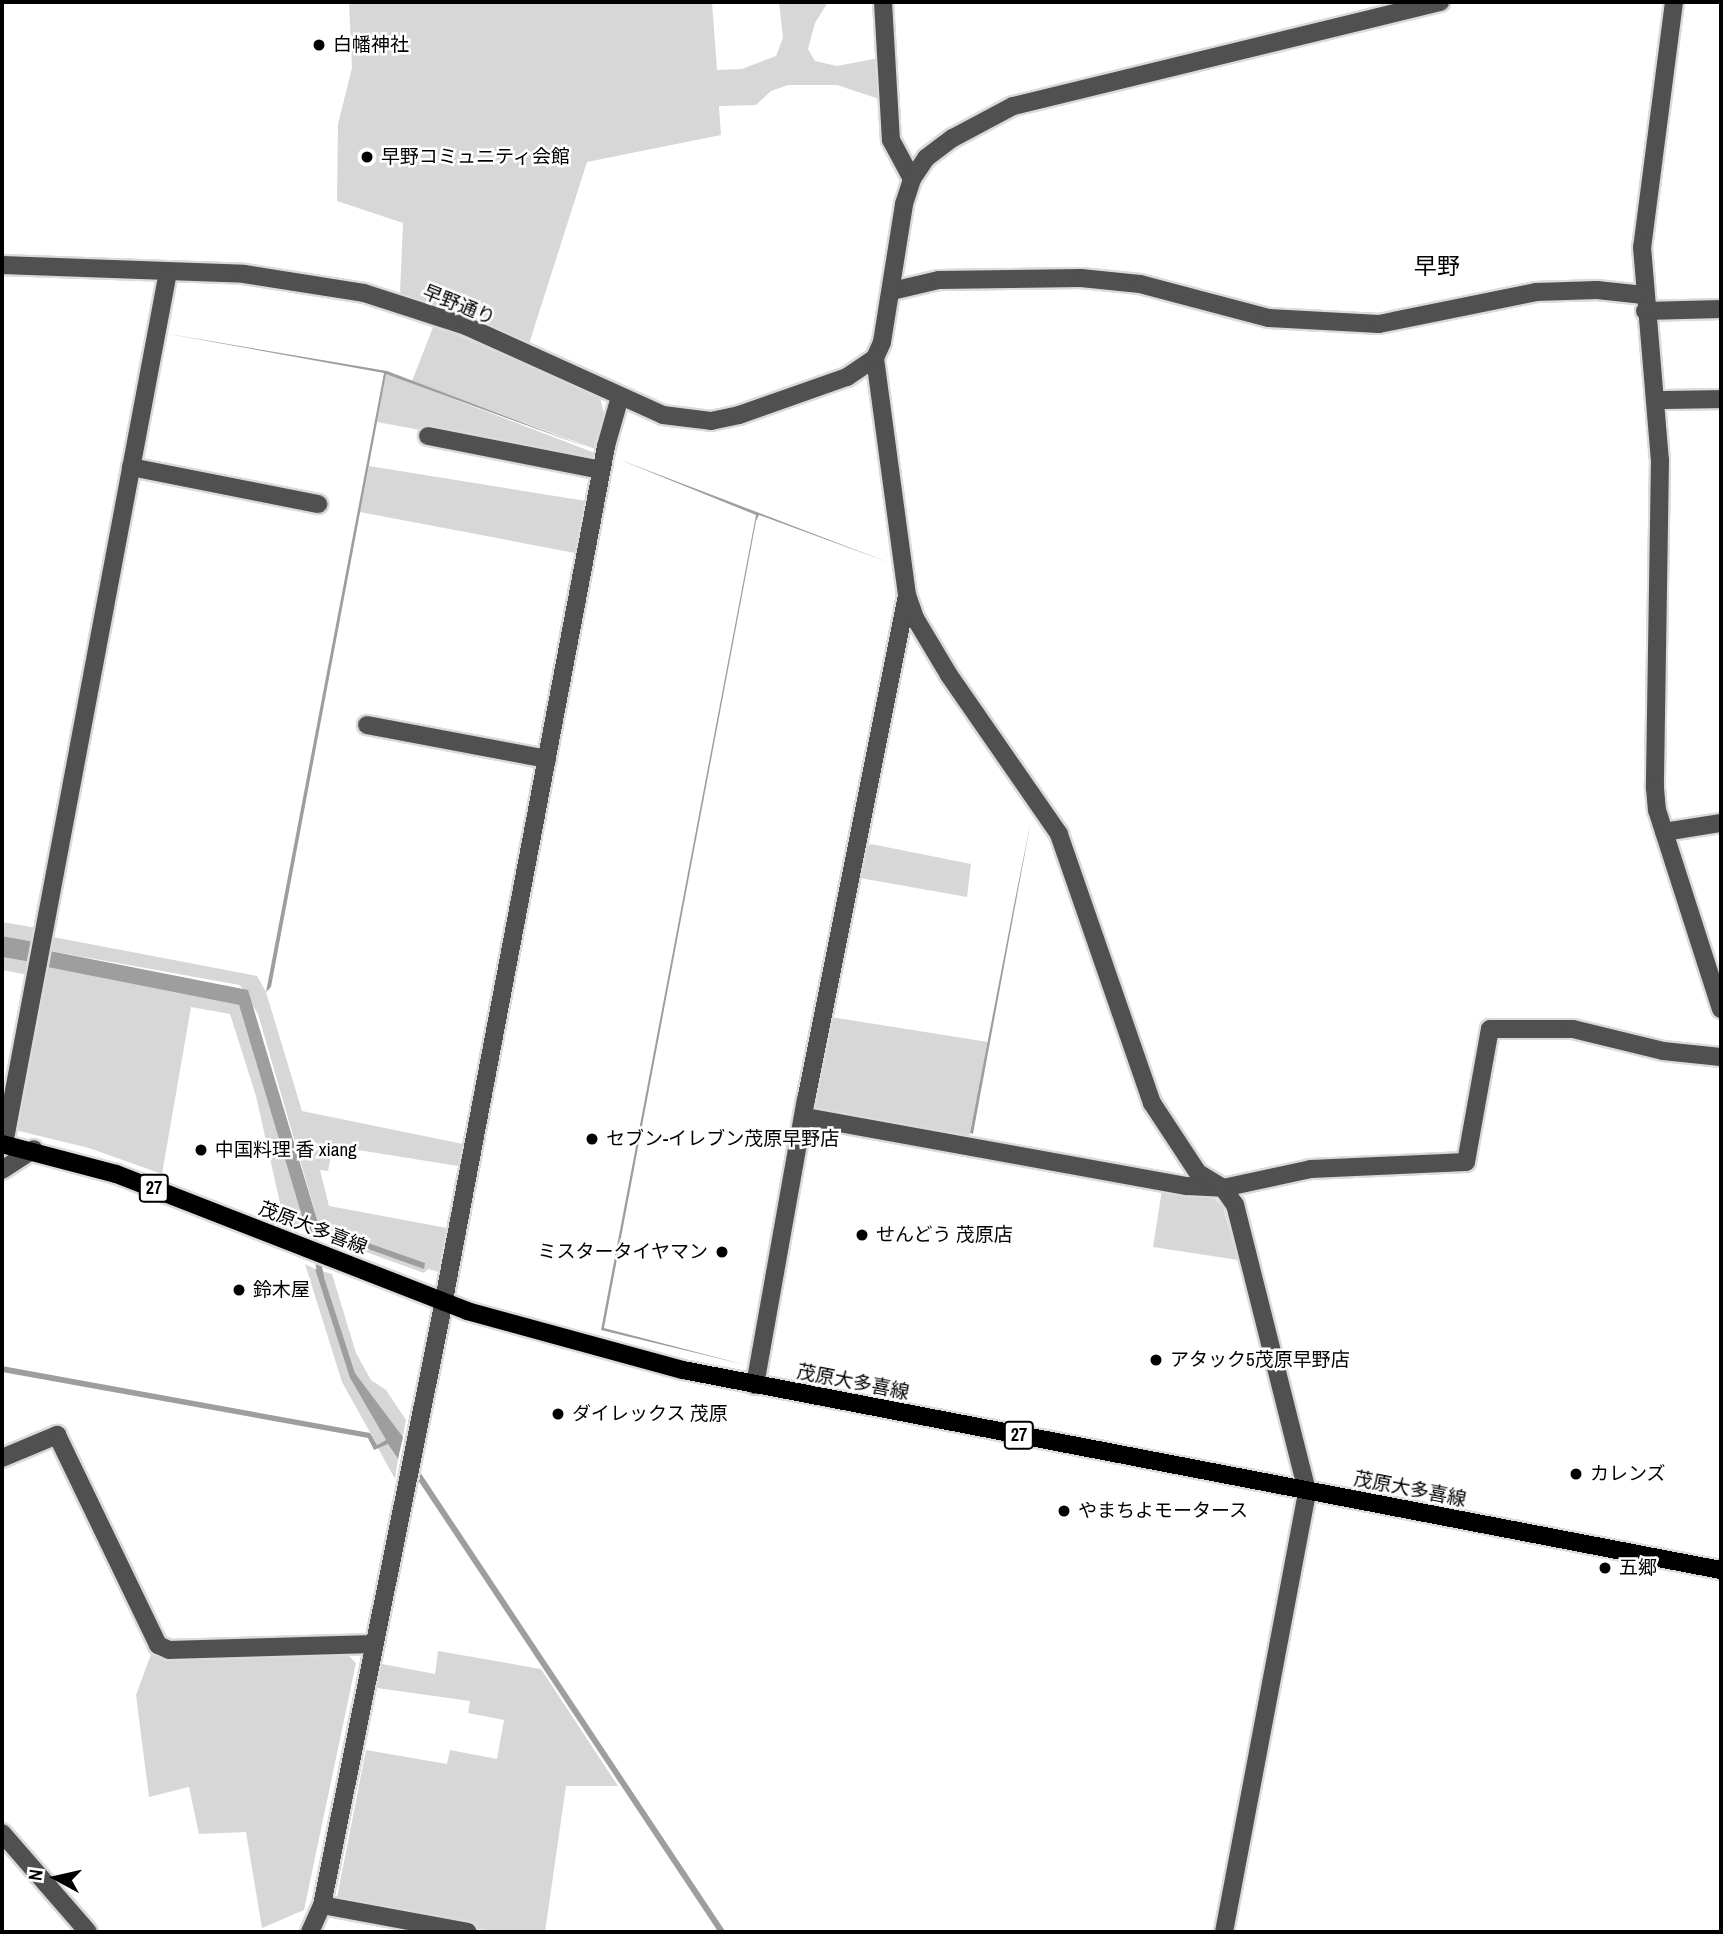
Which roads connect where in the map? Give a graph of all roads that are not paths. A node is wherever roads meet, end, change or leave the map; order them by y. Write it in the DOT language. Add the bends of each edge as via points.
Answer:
graph roads {
  1 [pos="883,2"];
  2 [pos="1441,2"];
  3 [pos="1674,2"];
  4 [pos="912,179"];
  5 [pos="2,265"];
  6 [pos="168,272"];
  7 [pos="892,291"];
  8 [pos="1644,303"];
  9 [pos="1721,309"];
  10 [pos="875,358"];
  11 [pos="621,397"];
  12 [pos="1721,399"];
  13 [pos="1658,400"];
  14 [pos="428,436"];
  15 [pos="131,467"];
  16 [pos="601,470"];
  17 [pos="318,503"];
  18 [pos="907,595"];
  19 [pos="367,725"];
  20 [pos="547,759"];
  21 [pos="1721,823"];
  22 [pos="1664,832"];
  23 [pos="1721,1009"];
  24 [pos="1721,1057"];
  25 [pos="806,1117"];
  26 [pos="3,1144"];
  27 [pos="34,1149"];
  28 [pos="2,1170"];
  29 [pos="1223,1188"];
  30 [pos="444,1303"];
  31 [pos="755,1385"];
  32 [pos="2,1458"];
  33 [pos="1307,1491"];
  34 [pos="1721,1570"];
  35 [pos="373,1644"];
  36 [pos="2,1833"];
  37 [pos="322,1905"];
  38 [pos="88,1932"];
  39 [pos="310,1932"];
  40 [pos="468,1932"];
  41 [pos="1224,1932"];
  1 -- 4 [label="street" via="891,140"];
  2 -- 4 [label="street" via="1013,106 953,138 926,158"];
  3 -- 8 [label="street" via="1642,247"];
  4 -- 7 [label="street"];
  5 -- 6 [label="street, 早野通り"];
  6 -- 11 [label="street, 早野通り" via="244,274 364,293 466,326"];
  6 -- 15 [label="street"];
  7 -- 8 [label="street" via="939,280 1081,278 1140,284 1269,318 1379,324 1536,292 1597,290"];
  7 -- 10 [label="street"];
  8 -- 9 [label="street"];
  8 -- 13 [label="street"];
  10 -- 11 [label="street, 早野通り" via="847,377 711,421 663,415"];
  10 -- 18 [label="street"];
  11 -- 16 [label="street"];
  12 -- 13 [label="street"];
  13 -- 22 [label="street" via="1655,788"];
  14 -- 16 [label="street"];
  15 -- 17 [label="street"];
  15 -- 26 [label="street"];
  16 -- 20 [label="street"];
  18 -- 25 [label="street" via="808,1088"];
  18 -- 29 [label="street" via="926,640 1059,834 1152,1103 1198,1173"];
  19 -- 20 [label="street"];
  20 -- 30 [label="street"];
  21 -- 22 [label="street"];
  22 -- 23 [label="street"];
  24 -- 29 [label="street" via="1662,1051 1573,1029 1490,1029 1466,1162 1311,1169"];
  25 -- 29 [label="street" via="1187,1186"];
  25 -- 31 [label="street"];
  26 -- 27 [label="main road, 茂原大多喜線 / 27"];
  27 -- 28 [label="street"];
  27 -- 30 [label="main road, 茂原大多喜線 / 27" via="116,1174"];
  29 -- 33 [label="street" via="1235,1205"];
  30 -- 31 [label="main road, 茂原大多喜線 / 27" via="682,1370"];
  30 -- 35 [label="street"];
  31 -- 33 [label="main road, 茂原大多喜線 / 27"];
  32 -- 35 [label="street" via="57,1435 158,1645 169,1650"];
  33 -- 34 [label="main road, 茂原大多喜線 / 27"];
  33 -- 41 [label="street"];
  35 -- 37 [label="street"];
  36 -- 38 [label="street"];
  37 -- 39 [label="street"];
  37 -- 40 [label="street"];
}
